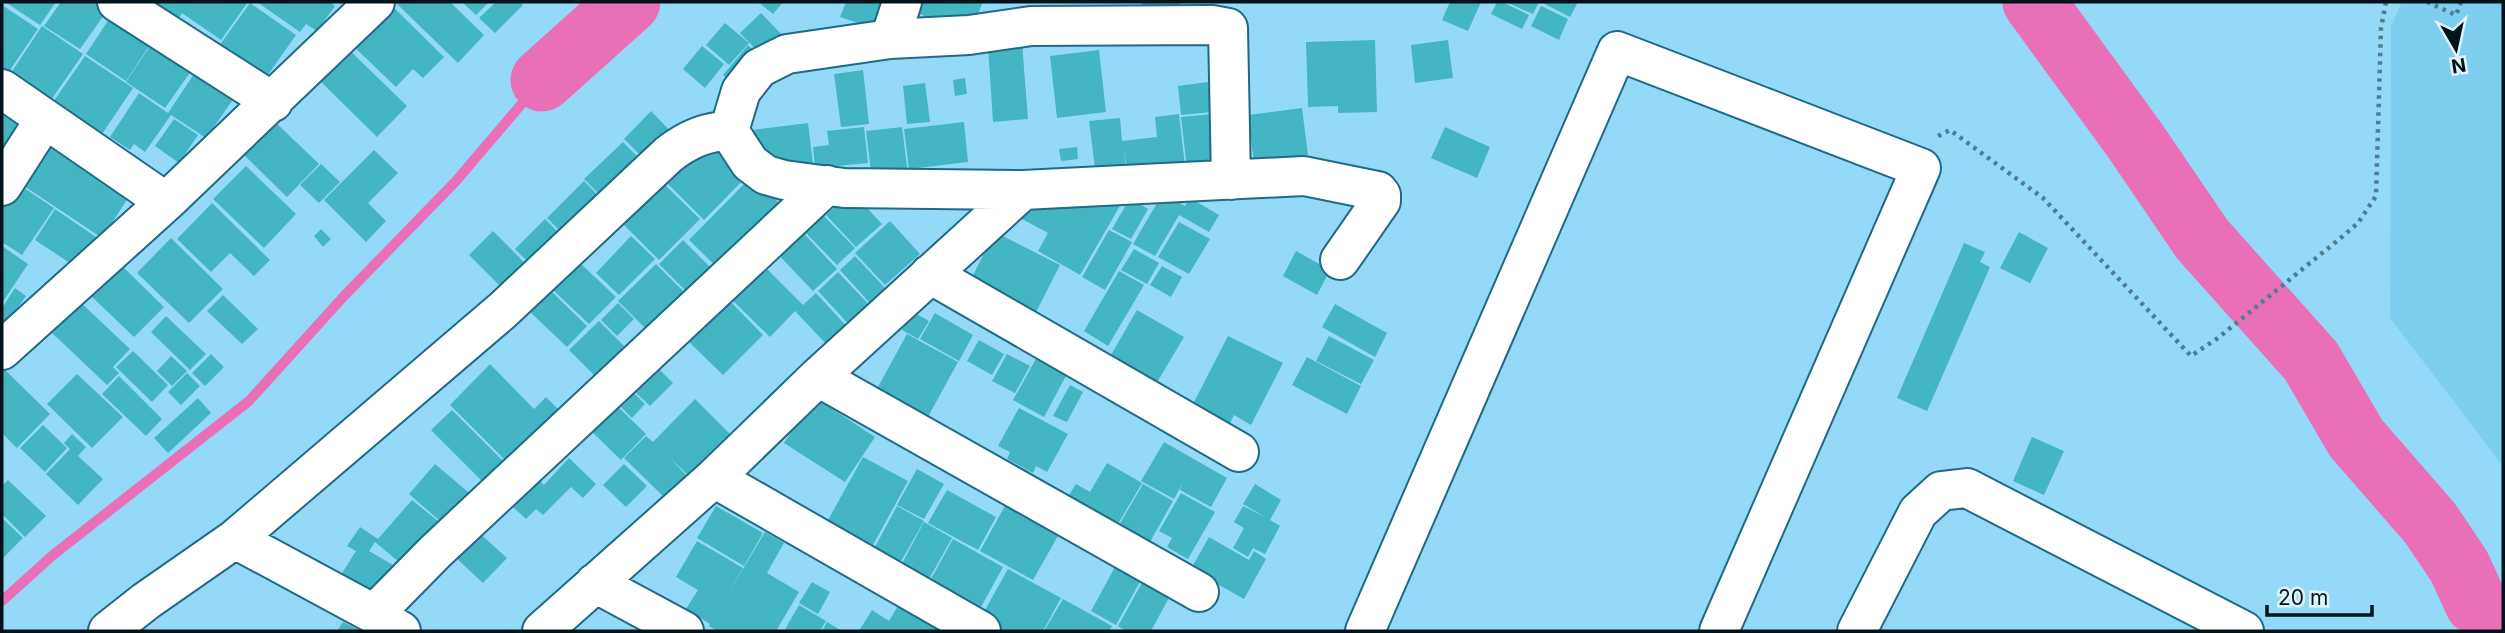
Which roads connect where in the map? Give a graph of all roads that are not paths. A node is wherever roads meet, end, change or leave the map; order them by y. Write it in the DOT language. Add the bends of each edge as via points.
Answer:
graph roads {
  1 [pos="117,2"];
  2 [pos="374,2"];
  3 [pos="902,2"];
  4 [pos="1036,14"];
  5 [pos="890,39"];
  6 [pos="2,89"];
  7 [pos="274,102"];
  8 [pos="46,119"];
  9 [pos="729,131"];
  10 [pos="1231,180"];
  11 [pos="827,185"];
  12 [pos="2,186"];
  13 [pos="1023,190"];
  14 [pos="166,202"];
  15 [pos="1340,260"];
  16 [pos="930,274"];
  17 [pos="4,344"];
  18 [pos="818,377"];
  19 [pos="1239,452"];
  20 [pos="714,478"];
  21 [pos="236,539"];
  22 [pos="595,583"];
  23 [pos="1199,592"];
  24 [pos="390,626"];
  25 [pos="108,631"];
  26 [pos="541,631"];
  27 [pos="684,631"];
  28 [pos="981,631"];
  29 [pos="1365,631"];
  30 [pos="1719,631"];
  31 [pos="1857,631"];
  32 [pos="2244,631"];
  1 -- 7 [label="street"];
  2 -- 7 [label="street"];
  3 -- 5 [label="street"];
  4 -- 5 [label="street" via="969,34"];
  4 -- 10 [label="street" via="1228,28"];
  5 -- 9 [label="street" via="787,54 759,68 741,91"];
  6 -- 8 [label="street"];
  7 -- 14 [label="street"];
  8 -- 12 [label="street"];
  8 -- 14 [label="street"];
  9 -- 11 [label="street" via="750,163 766,175"];
  9 -- 21 [label="street" via="685,141 668,153 503,310"];
  10 -- 13 [label="street"];
  10 -- 15 [label="street" via="1304,176 1377,191 1381,201"];
  11 -- 13 [label="street"];
  11 -- 24 [label="street" via="435,551"];
  13 -- 16 [label="street"];
  14 -- 17 [label="street"];
  16 -- 18 [label="street"];
  16 -- 19 [label="street"];
  18 -- 20 [label="street"];
  18 -- 23 [label="street"];
  20 -- 22 [label="street"];
  20 -- 28 [label="street"];
  21 -- 24 [label="street"];
  21 -- 25 [label="street"];
  22 -- 26 [label="street"];
  22 -- 27 [label="street"];
  29 -- 30 [label="street" via="1617,51 1922,168"];
  31 -- 32 [label="street" via="1918,512 1941,491 1967,488"];
}
